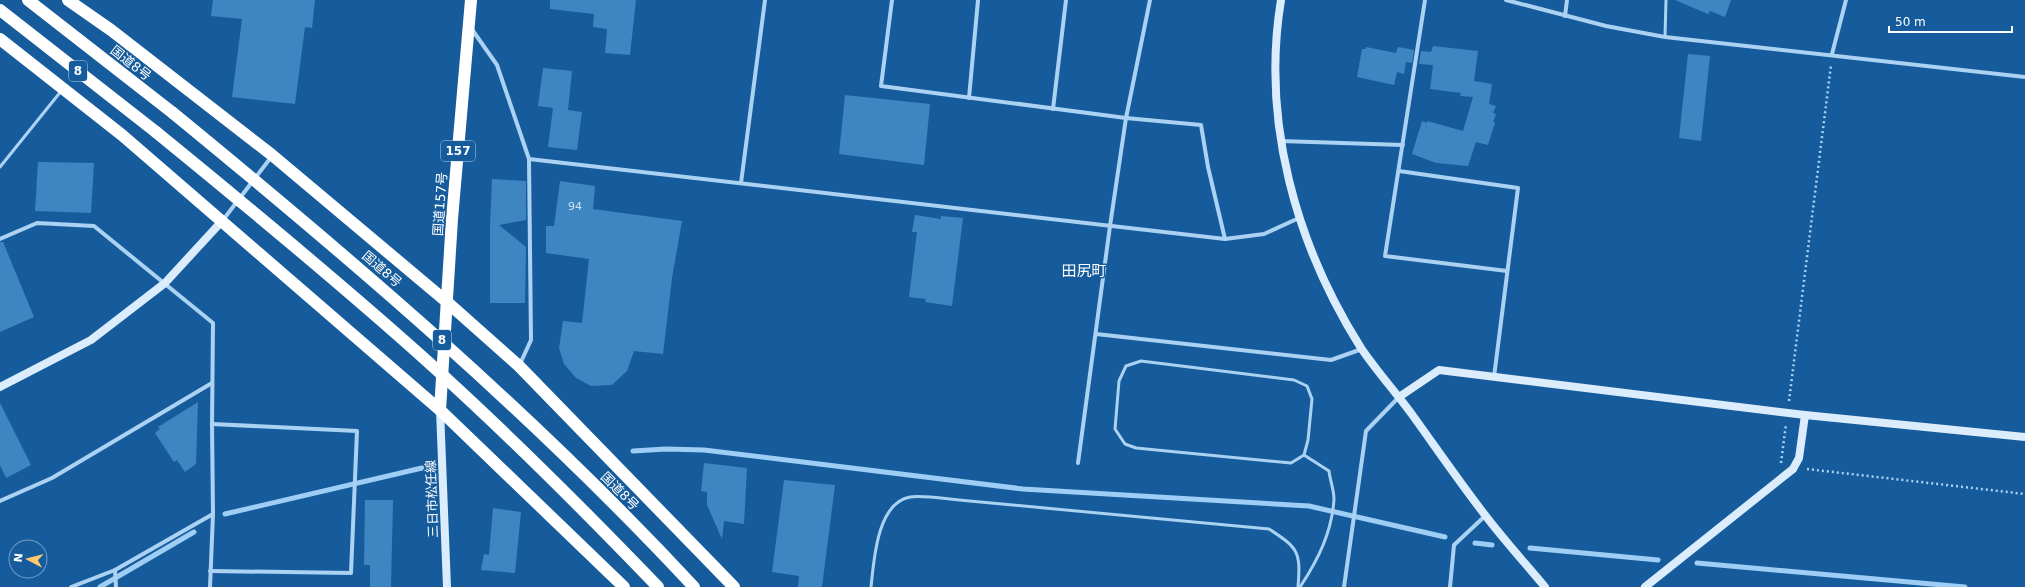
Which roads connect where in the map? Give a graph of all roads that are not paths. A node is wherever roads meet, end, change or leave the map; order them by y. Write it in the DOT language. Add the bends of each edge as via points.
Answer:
graph roads {
  1 [pos="28,0"];
  2 [pos="68,0"];
  3 [pos="471,0"];
  4 [pos="765,0"];
  5 [pos="892,0"];
  6 [pos="978,0"];
  7 [pos="1066,0"];
  8 [pos="1150,0"];
  9 [pos="1281,0"];
  10 [pos="1426,0"];
  11 [pos="1506,0"];
  12 [pos="1567,0"];
  13 [pos="1666,0"];
  14 [pos="1846,0"];
  15 [pos="0,10"];
  16 [pos="1565,16"];
  17 [pos="468,23"];
  18 [pos="1665,37"];
  19 [pos="0,39"];
  20 [pos="1832,54"];
  21 [pos="2025,77"];
  22 [pos="63,88"];
  23 [pos="969,98"];
  24 [pos="1053,109"];
  25 [pos="1126,118"];
  26 [pos="1280,140"];
  27 [pos="1403,145"];
  28 [pos="272,155"];
  29 [pos="529,159"];
  30 [pos="0,167"];
  31 [pos="1399,171"];
  32 [pos="741,183"];
  33 [pos="1300,218"];
  34 [pos="223,220"];
  35 [pos="1110,226"];
  36 [pos="0,239"];
  37 [pos="1225,239"];
  38 [pos="1507,271"];
  39 [pos="165,283"];
  40 [pos="447,302"];
  41 [pos="1096,334"];
  42 [pos="1362,349"];
  43 [pos="519,366"];
  44 [pos="1494,377"];
  45 [pos="212,383"];
  46 [pos="0,387"];
  47 [pos="1399,397"];
  48 [pos="440,410"];
  49 [pos="1805,415"];
  50 [pos="212,424"];
  51 [pos="2025,437"];
  52 [pos="1304,455"];
  53 [pos="1078,463"];
  54 [pos="0,501"];
  55 [pos="213,514"];
  56 [pos="1485,516"];
  57 [pos="116,570"];
  58 [pos="210,571"];
  59 [pos="71,587"];
  60 [pos="116,587"];
  61 [pos="210,587"];
  62 [pos="447,587"];
  63 [pos="624,587"];
  64 [pos="658,587"];
  65 [pos="694,587"];
  66 [pos="734,587"];
  67 [pos="871,587"];
  68 [pos="1299,587"];
  69 [pos="1344,587"];
  70 [pos="1450,587"];
  71 [pos="1545,587"];
  72 [pos="1645,587"];
  1 -- 65 [label="highway, 国道8号 / 8, bridge" via="173,113 418,319 515,407"];
  2 -- 28 [label="highway" via="111,30"];
  3 -- 17 [label="highway, 国道157号 / 157"];
  4 -- 32 [label="street"];
  5 -- 23 [label="street" via="882,86"];
  6 -- 23 [label="street"];
  7 -- 24 [label="street"];
  8 -- 25 [label="street"];
  9 -- 26 [label="street" via="1275,62 1275,105"];
  10 -- 27 [label="street"];
  11 -- 16 [label="street"];
  12 -- 16 [label="street"];
  13 -- 18 [label="lane"];
  14 -- 20 [label="street"];
  15 -- 64 [label="highway, 8, bridge" via="156,132 288,240 427,361 551,478"];
  16 -- 18 [label="street"];
  17 -- 29 [label="street" via="497,66"];
  17 -- 40 [label="highway, 国道157号 / 157"];
  18 -- 20 [label="street"];
  19 -- 22 [label="highway"];
  20 -- 21 [label="street"];
  22 -- 30 [label="lane"];
  22 -- 34 [label="highway"];
  23 -- 24 [label="street"];
  24 -- 25 [label="street"];
  25 -- 35 [label="street"];
  25 -- 37 [label="street" via="1201,124"];
  26 -- 27 [label="street"];
  26 -- 33 [label="street"];
  27 -- 31 [label="street"];
  28 -- 34 [label="street"];
  28 -- 40 [label="highway"];
  29 -- 32 [label="street"];
  29 -- 43 [label="street" via="531,340"];
  31 -- 38 [label="street" via="1518,188"];
  31 -- 38 [label="street" via="1385,256"];
  32 -- 35 [label="street"];
  33 -- 37 [label="street" via="1264,234"];
  33 -- 42 [label="street" via="1337,306"];
  34 -- 39 [label="street"];
  34 -- 48 [label="highway"];
  35 -- 37 [label="street"];
  35 -- 41 [label="street"];
  36 -- 39 [label="street" via="37,223 94,226"];
  38 -- 44 [label="street"];
  39 -- 45 [label="street" via="214,323"];
  39 -- 46 [label="street" via="90,340"];
  40 -- 43 [label="highway, 8"];
  40 -- 48 [label="highway, 国道157号 / 157"];
  41 -- 42 [label="street" via="1331,360"];
  41 -- 53 [label="street"];
  42 -- 47 [label="street"];
  43 -- 66 [label="highway, 8"];
  44 -- 47 [label="street" via="1439,370"];
  44 -- 49 [label="street"];
  45 -- 50 [label="street"];
  45 -- 54 [label="street" via="52,478"];
  47 -- 56 [label="street"];
  47 -- 69 [label="street" via="1366,431"];
  48 -- 62 [label="street, 三日市松任線"];
  48 -- 63 [label="highway"];
  49 -- 51 [label="street"];
  49 -- 72 [label="street" via="1799,458 1793,469"];
  50 -- 55 [label="street"];
  50 -- 58 [label="street" via="358,431 351,573"];
  52 -- 52 [label="lane" via="1291,462 1136,448 1126,444 1115,429 1119,381 1126,366 1141,361 1294,380 1306,386 1312,399"];
  52 -- 68 [label="lane" via="1329,471 1334,497 1330,526 1320,553"];
  55 -- 57 [label="street"];
  55 -- 58 [label="street"];
  56 -- 70 [label="street" via="1454,545"];
  56 -- 71 [label="street"];
  57 -- 59 [label="street"];
  57 -- 60 [label="street"];
  58 -- 61 [label="street"];
  67 -- 68 [label="lane" via="880,530 890,509 910,497 1269,529 1293,545 1300,565"];
}
